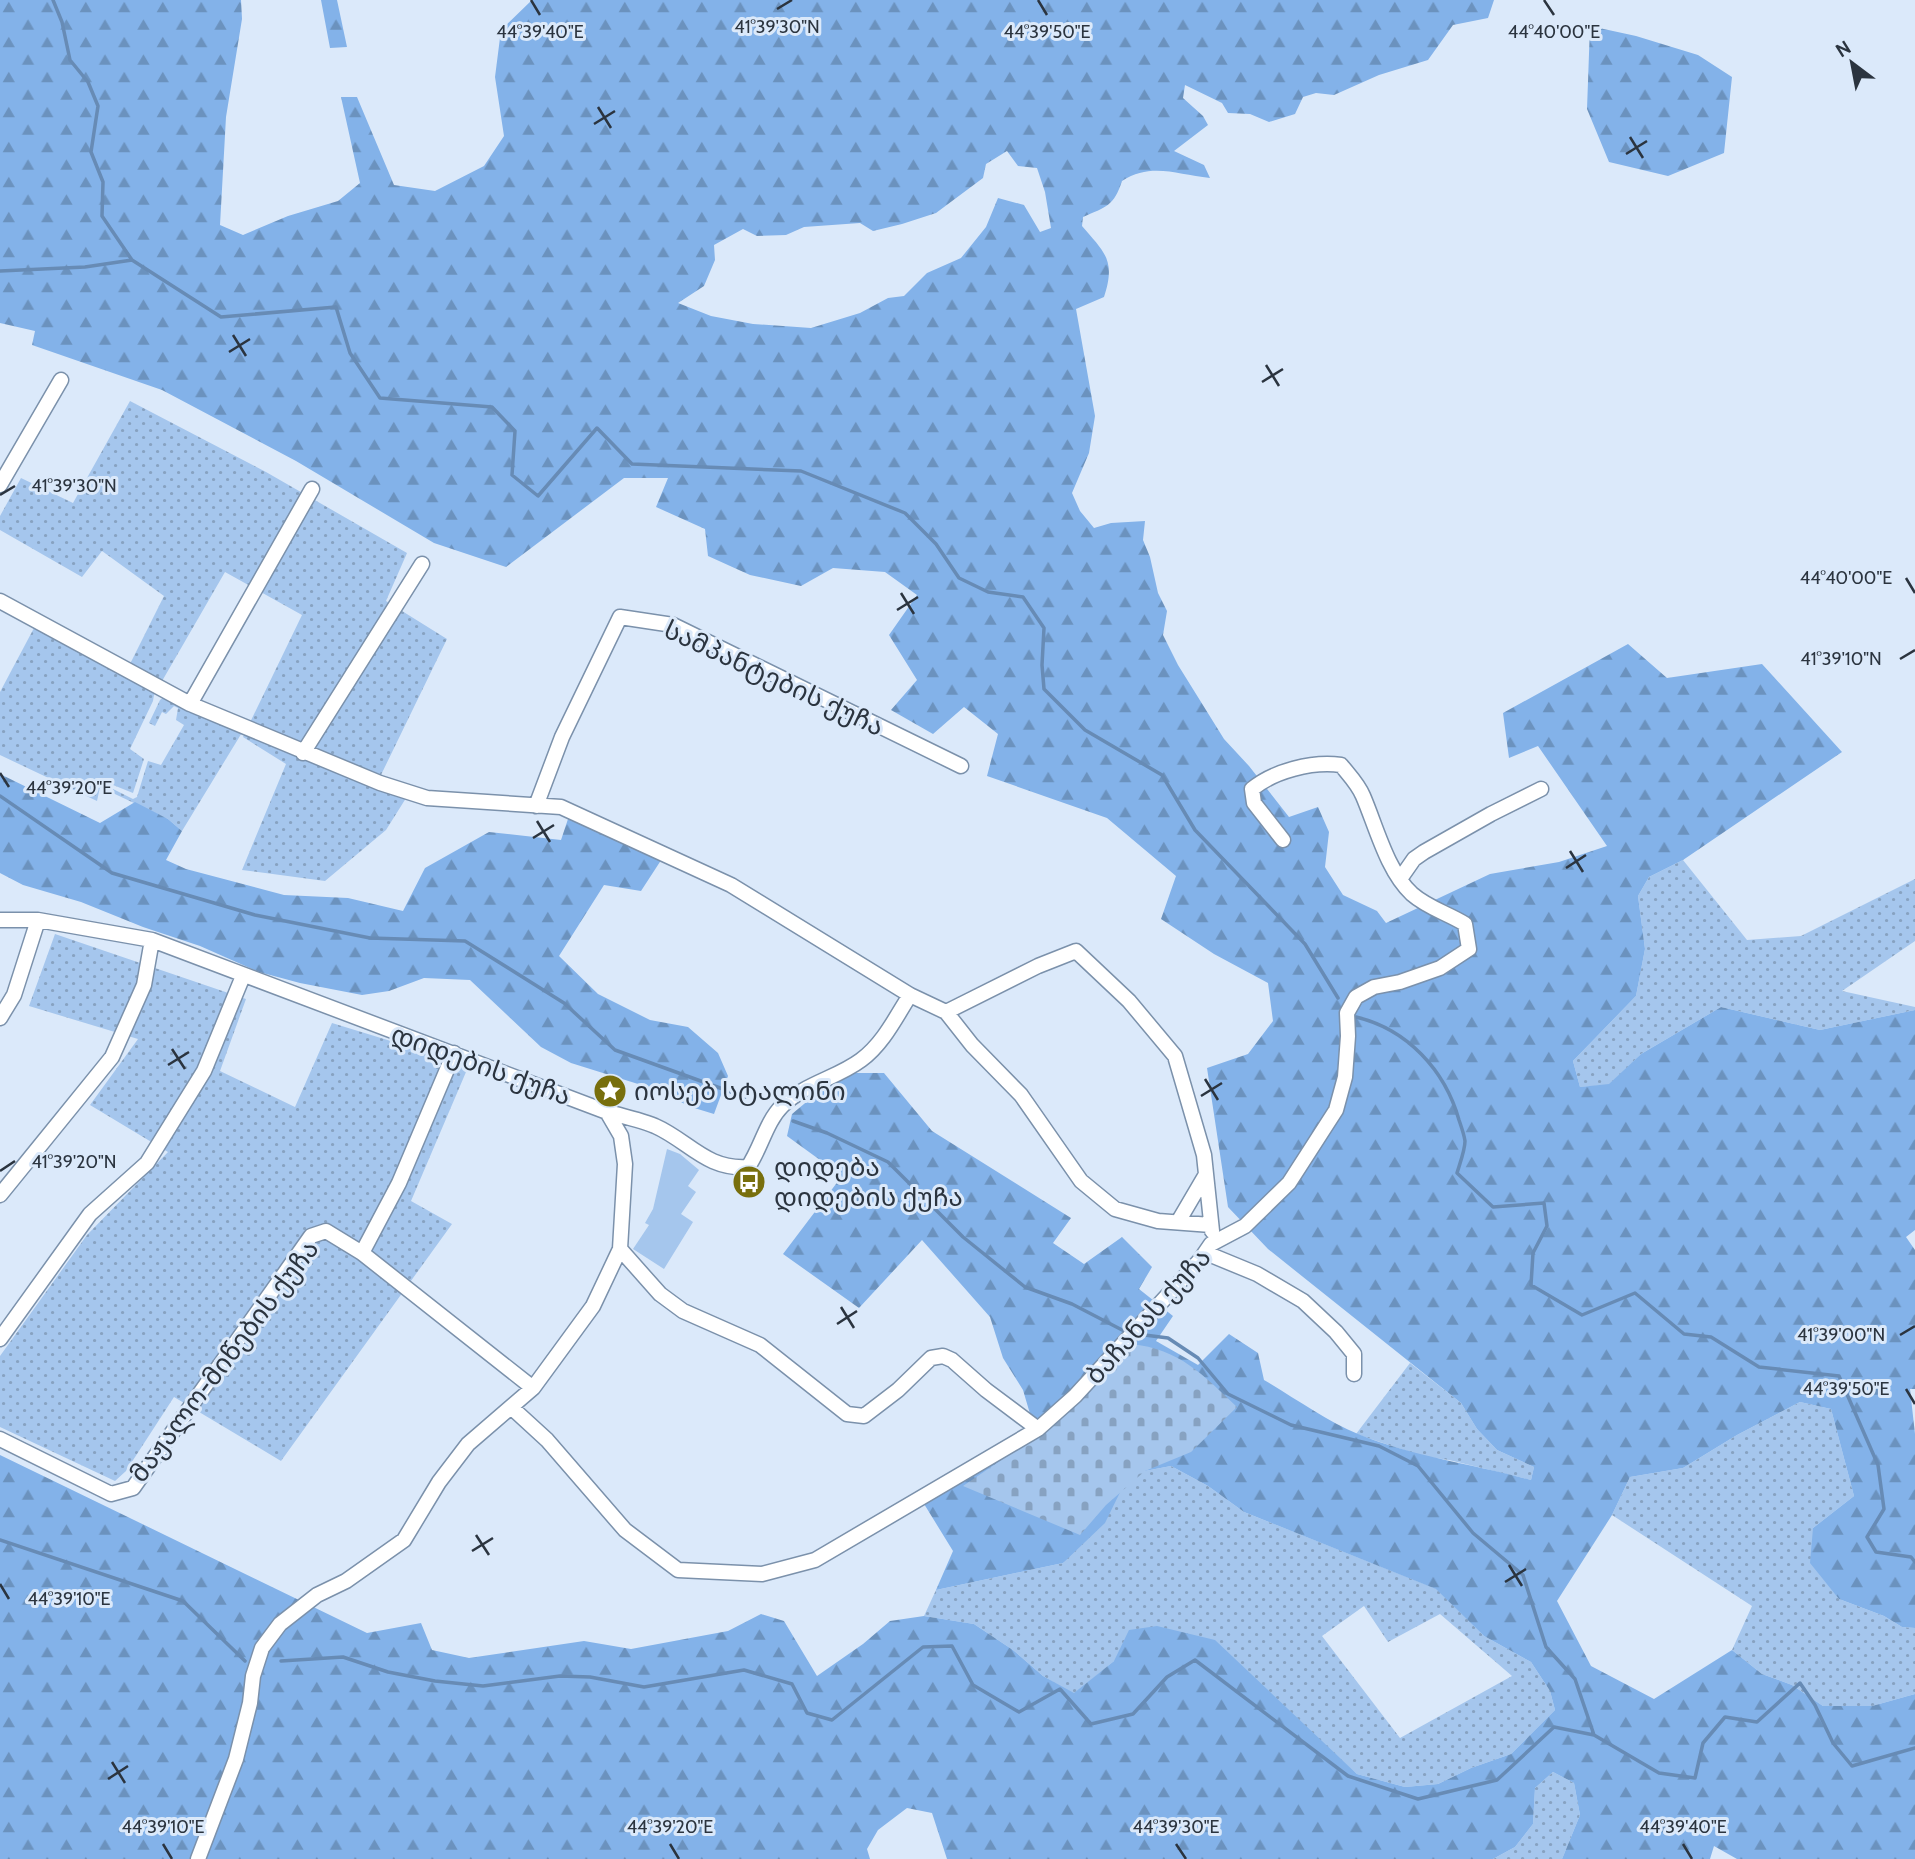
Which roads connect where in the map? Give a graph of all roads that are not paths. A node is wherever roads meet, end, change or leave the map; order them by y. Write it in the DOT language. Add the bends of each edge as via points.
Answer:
graph roads {
  1 [pos="61,380"];
  2 [pos="0,485"];
  3 [pos="312,489"];
  4 [pos="422,564"];
  5 [pos="0,601"];
  6 [pos="191,704"];
  7 [pos="303,753"];
  8 [pos="961,766"];
  9 [pos="1541,789"];
  10 [pos="536,806"];
  11 [pos="1283,840"];
  12 [pos="1400,879"];
  13 [pos="0,920"];
  14 [pos="38,920"];
  15 [pos="152,940"];
  16 [pos="243,976"];
  17 [pos="910,995"];
  18 [pos="946,1013"];
  19 [pos="0,1018"];
  20 [pos="454,1053"];
  21 [pos="607,1112"];
  22 [pos="1205,1175"];
  23 [pos="0,1195"];
  24 [pos="1178,1222"];
  25 [pos="1211,1225"];
  26 [pos="1209,1248"];
  27 [pos="620,1249"];
  28 [pos="362,1253"];
  29 [pos="0,1339"];
  30 [pos="1354,1374"];
  31 [pos="533,1388"];
  32 [pos="512,1408"];
  33 [pos="1038,1429"];
  34 [pos="0,1439"];
  35 [pos="198,1859"];
  1 -- 2 [label="street"];
  3 -- 6 [label="street"];
  4 -- 7 [label="street"];
  5 -- 6 [label="street"];
  6 -- 7 [label="street"];
  7 -- 10 [label="street" via="427,797"];
  8 -- 10 [label="street, სამპანტების ქუჩა" via="673,625 620,617 562,737"];
  9 -- 12 [label="street" via="1424,852"];
  10 -- 17 [label="street" via="561,807 731,885"];
  11 -- 12 [label="street, ბაჩანას ქუჩა" via="1254,803 1252,789 1263,780 1321,762 1341,765 1357,785"];
  12 -- 26 [label="street, ბაჩანას ქუჩა" via="1434,909 1465,924 1469,948 1440,968 1374,986 1356,997 1347,1013 1345,1077 1336,1110 1289,1183 1245,1226"];
  13 -- 14 [label="street, დიდების ქუჩა"];
  14 -- 15 [label="street, დიდების ქუჩა"];
  14 -- 19 [label="street" via="13,995"];
  15 -- 16 [label="street, დიდების ქუჩა"];
  15 -- 23 [label="street" via="144,985 112,1057"];
  16 -- 20 [label="street, დიდების ქუჩა"];
  16 -- 29 [label="street" via="204,1071 147,1163 90,1214"];
  17 -- 18 [label="street"];
  17 -- 21 [label="street, დიდების ქუჩა" via="879,1043 861,1060 780,1107 748,1167 718,1164 655,1126"];
  18 -- 22 [label="street" via="1076,951 1129,1001 1175,1056 1204,1155"];
  18 -- 24 [label="street" via="1021,1095 1081,1181 1115,1209 1158,1222"];
  20 -- 21 [label="street, დიდების ქუჩა"];
  20 -- 28 [label="street" via="399,1183"];
  21 -- 27 [label="street" via="621,1136 625,1164"];
  22 -- 24 [label="street"];
  22 -- 25 [label="street"];
  24 -- 25 [label="street"];
  25 -- 26 [label="street"];
  26 -- 30 [label="street" via="1303,1301 1354,1354"];
  26 -- 33 [label="street, ბაჩანას ქუჩა" via="1075,1396"];
  27 -- 31 [label="street" via="593,1306"];
  27 -- 33 [label="street" via="660,1294 683,1311 760,1345 846,1414 864,1416 931,1358 943,1356"];
  28 -- 31 [label="street, მაჟალო-მიწების ქუჩა"];
  28 -- 34 [label="street, მაჟალო-მიწების ქუჩა" via="326,1231 311,1236 133,1488 111,1494"];
  31 -- 32 [label="street"];
  32 -- 33 [label="street, ბაჩანას ქუჩა" via="547,1440 625,1530 678,1570 761,1574 816,1560"];
  32 -- 35 [label="street" via="468,1444 404,1540 346,1581 317,1595 280,1624 262,1648 236,1759"];
}
